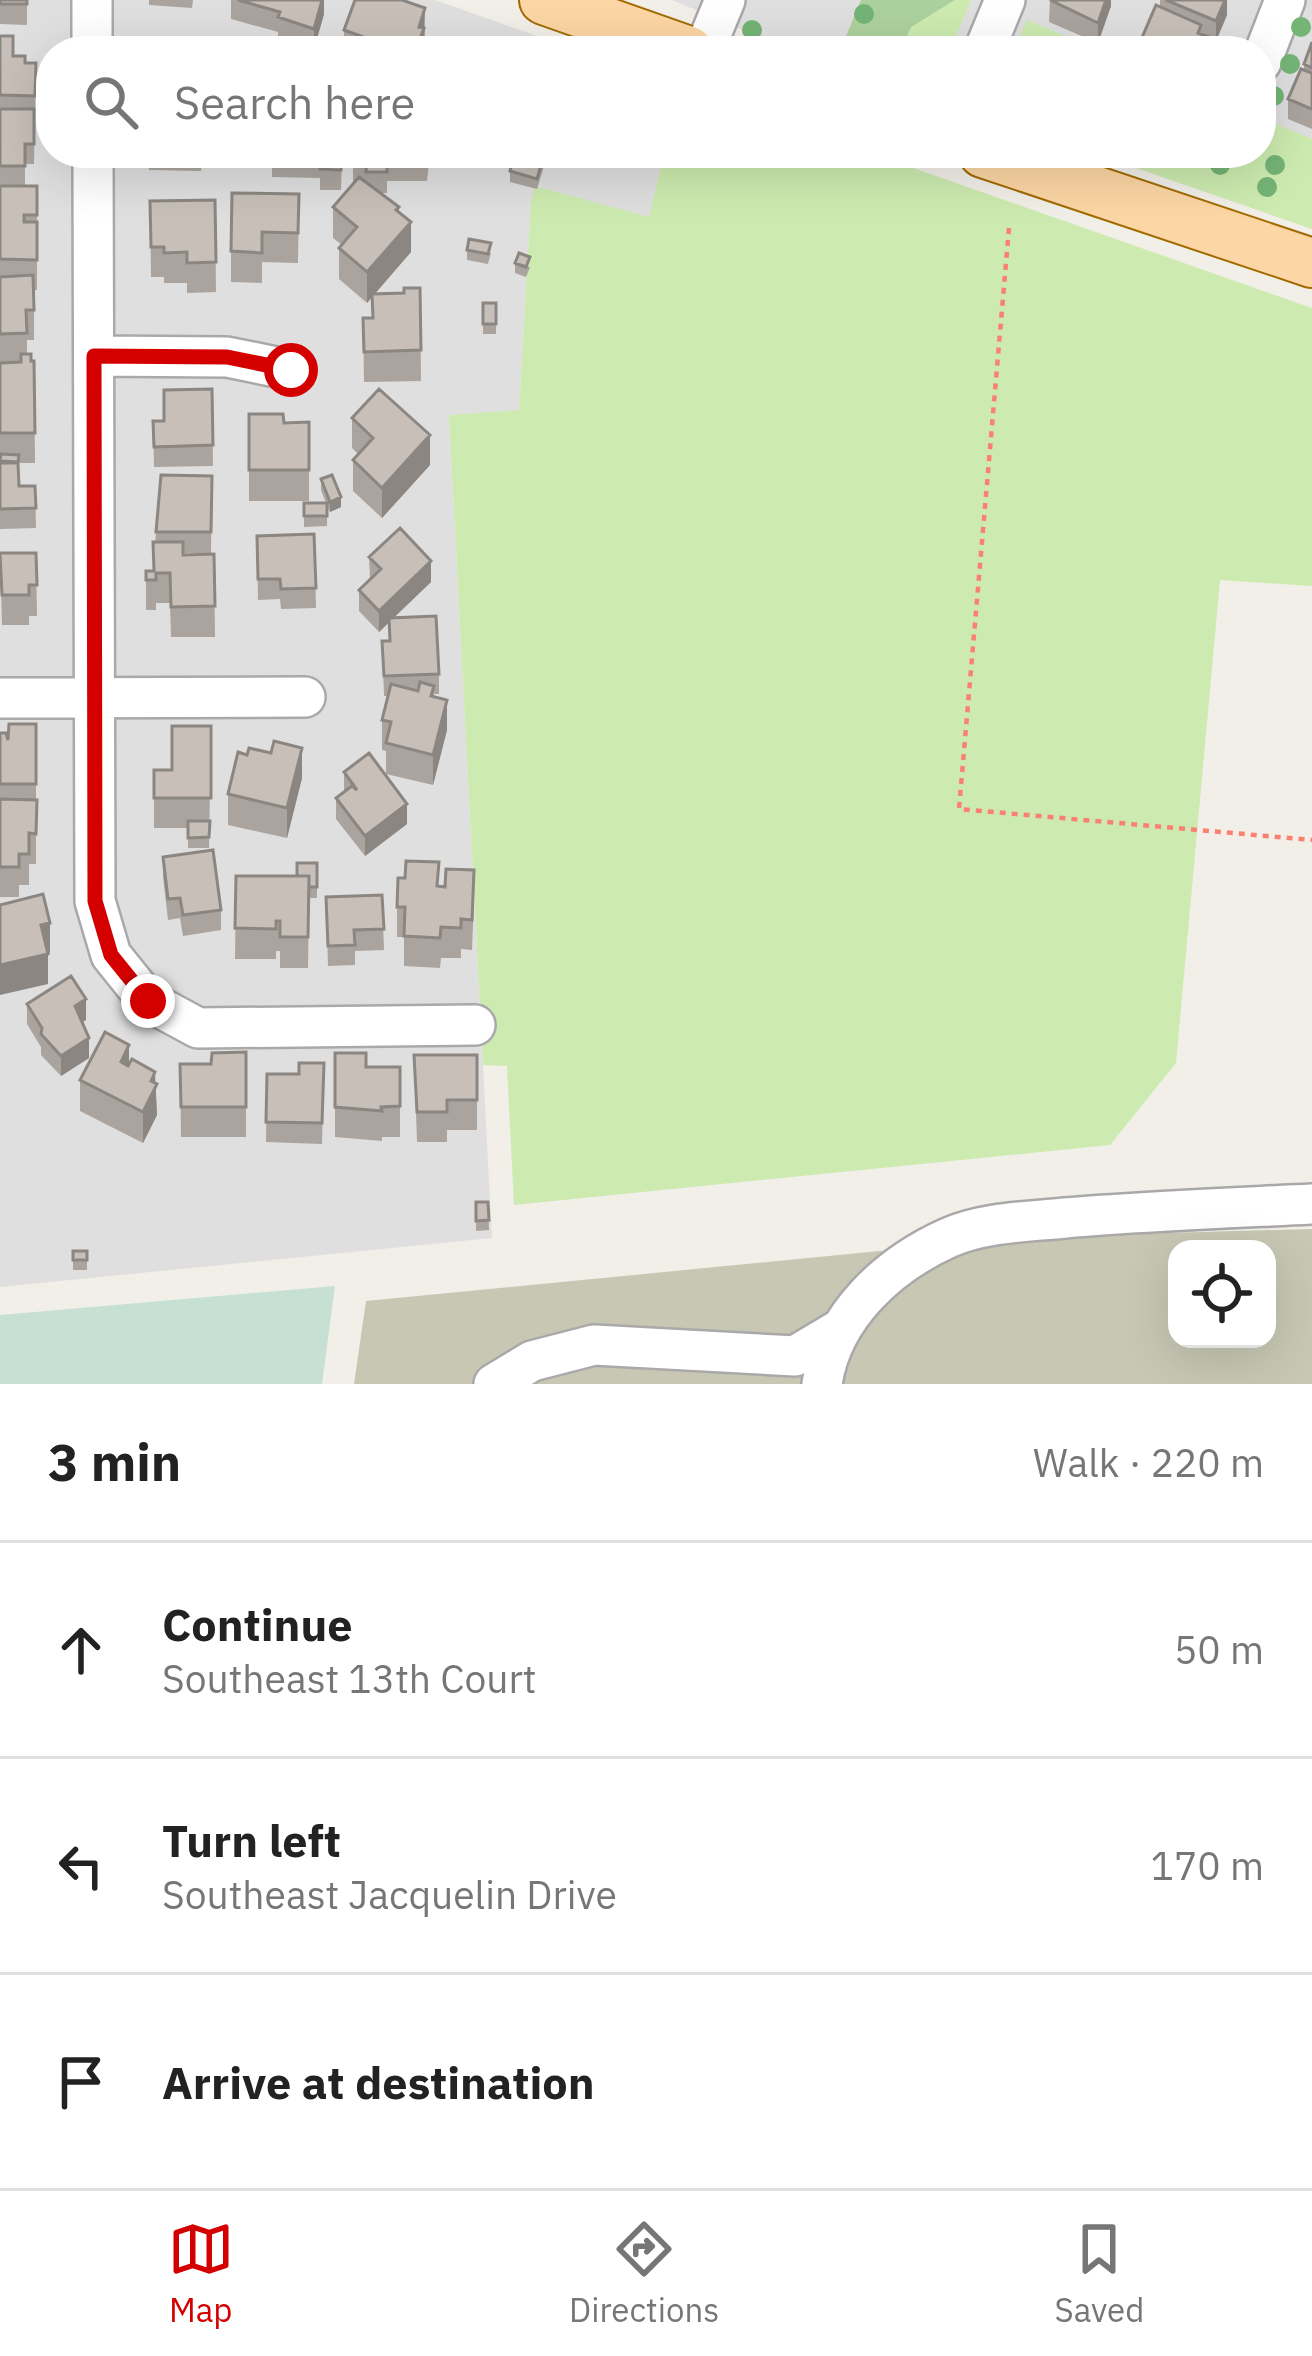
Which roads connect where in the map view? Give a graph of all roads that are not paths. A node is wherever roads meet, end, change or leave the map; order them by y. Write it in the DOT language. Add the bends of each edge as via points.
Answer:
graph roads {
  1 [pos="92,0"];
  2 [pos="544,0"];
  3 [pos="725,0"];
  4 [pos="1005,0"];
  5 [pos="1285,0"];
  6 [pos="92,36"];
  7 [pos="646,36"];
  8 [pos="710,36"];
  9 [pos="990,36"];
  10 [pos="1271,36"];
  11 [pos="93,168"];
  12 [pos="1028,168"];
  13 [pos="1312,263"];
  14 [pos="94,356"];
  15 [pos="291,370"];
  16 [pos="305,697"];
  17 [pos="0,698"];
  18 [pos="97,698"];
  19 [pos="476,1024"];
  20 [pos="1312,1204"];
  21 [pos="842,1328"];
  22 [pos="766,1357"];
  23 [pos="494,1384"];
  24 [pos="810,1384"];
  25 [pos="823,1384"];
  1 -- 6 [label="street"];
  2 -- 7 [label="main road"];
  3 -- 8 [label="street"];
  4 -- 9 [label="street"];
  5 -- 10 [label="street"];
  11 -- 14 [label="street"];
  12 -- 13 [label="main road"];
  14 -- 15 [label="street" via="227,357"];
  14 -- 18 [label="street"];
  16 -- 18 [label="street"];
  17 -- 18 [label="street"];
  18 -- 19 [label="street" via="95,901 111,955 148,1001 198,1028"];
  20 -- 21 [label="street" via="999,1224 950,1237 883,1276"];
  21 -- 22 [label="street" via="794,1357"];
  21 -- 25 [label="street"];
  22 -- 23 [label="street" via="594,1345 532,1361"];
  22 -- 24 [label="street"];
}
